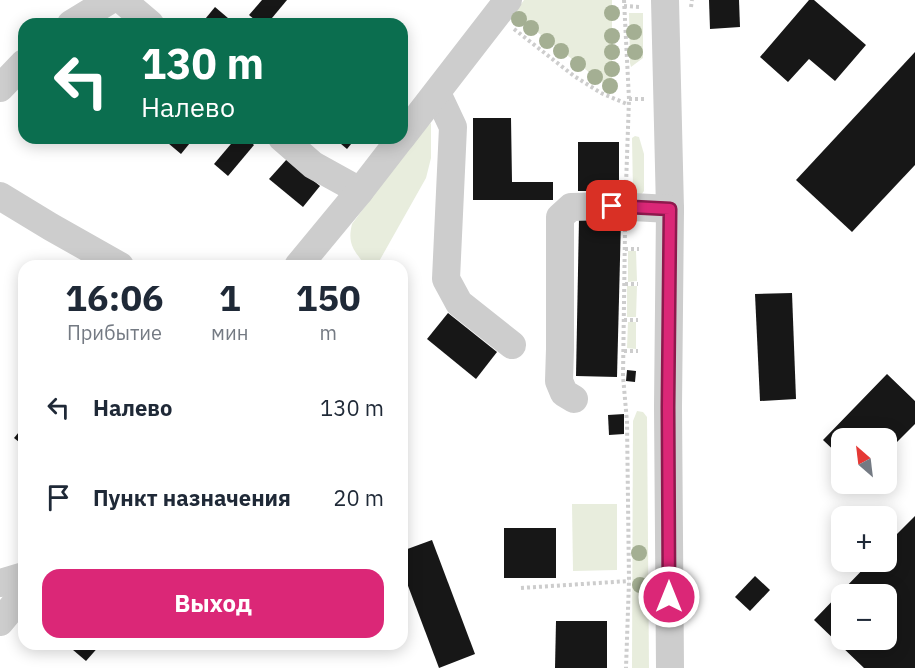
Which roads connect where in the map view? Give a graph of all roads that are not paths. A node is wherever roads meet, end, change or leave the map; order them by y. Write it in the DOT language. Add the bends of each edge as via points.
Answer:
graph roads {
  1 [pos="110,0"];
  2 [pos="122,0"];
  3 [pos="667,5"];
  4 [pos="502,7"];
  5 [pos="81,18"];
  6 [pos="143,18"];
  7 [pos="18,69"];
  8 [pos="0,88"];
  9 [pos="437,93"];
  10 [pos="408,130"];
  11 [pos="289,144"];
  12 [pos="397,144"];
  13 [pos="360,191"];
  14 [pos="0,196"];
  15 [pos="670,209"];
  16 [pos="109,260"];
  17 [pos="303,260"];
  18 [pos="512,345"];
  19 [pos="574,399"];
  20 [pos="18,578"];
  21 [pos="0,583"];
  22 [pos="18,600"];
  23 [pos="0,621"];
  24 [pos="670,668"];
  1 -- 5 [label="street"];
  2 -- 6 [label="street"];
  3 -- 15 [label="street"];
  4 -- 9 [label="street"];
  7 -- 8 [label="street"];
  9 -- 10 [label="street"];
  9 -- 18 [label="street" via="453,127 446,279 459,303"];
  11 -- 13 [label="street" via="313,165"];
  12 -- 13 [label="street"];
  13 -- 17 [label="street"];
  14 -- 16 [label="street"];
  15 -- 19 [label="street" via="571,207 560,217 559,381 564,393"];
  15 -- 24 [label="street"];
  20 -- 21 [label="street"];
  22 -- 23 [label="street"];
}
